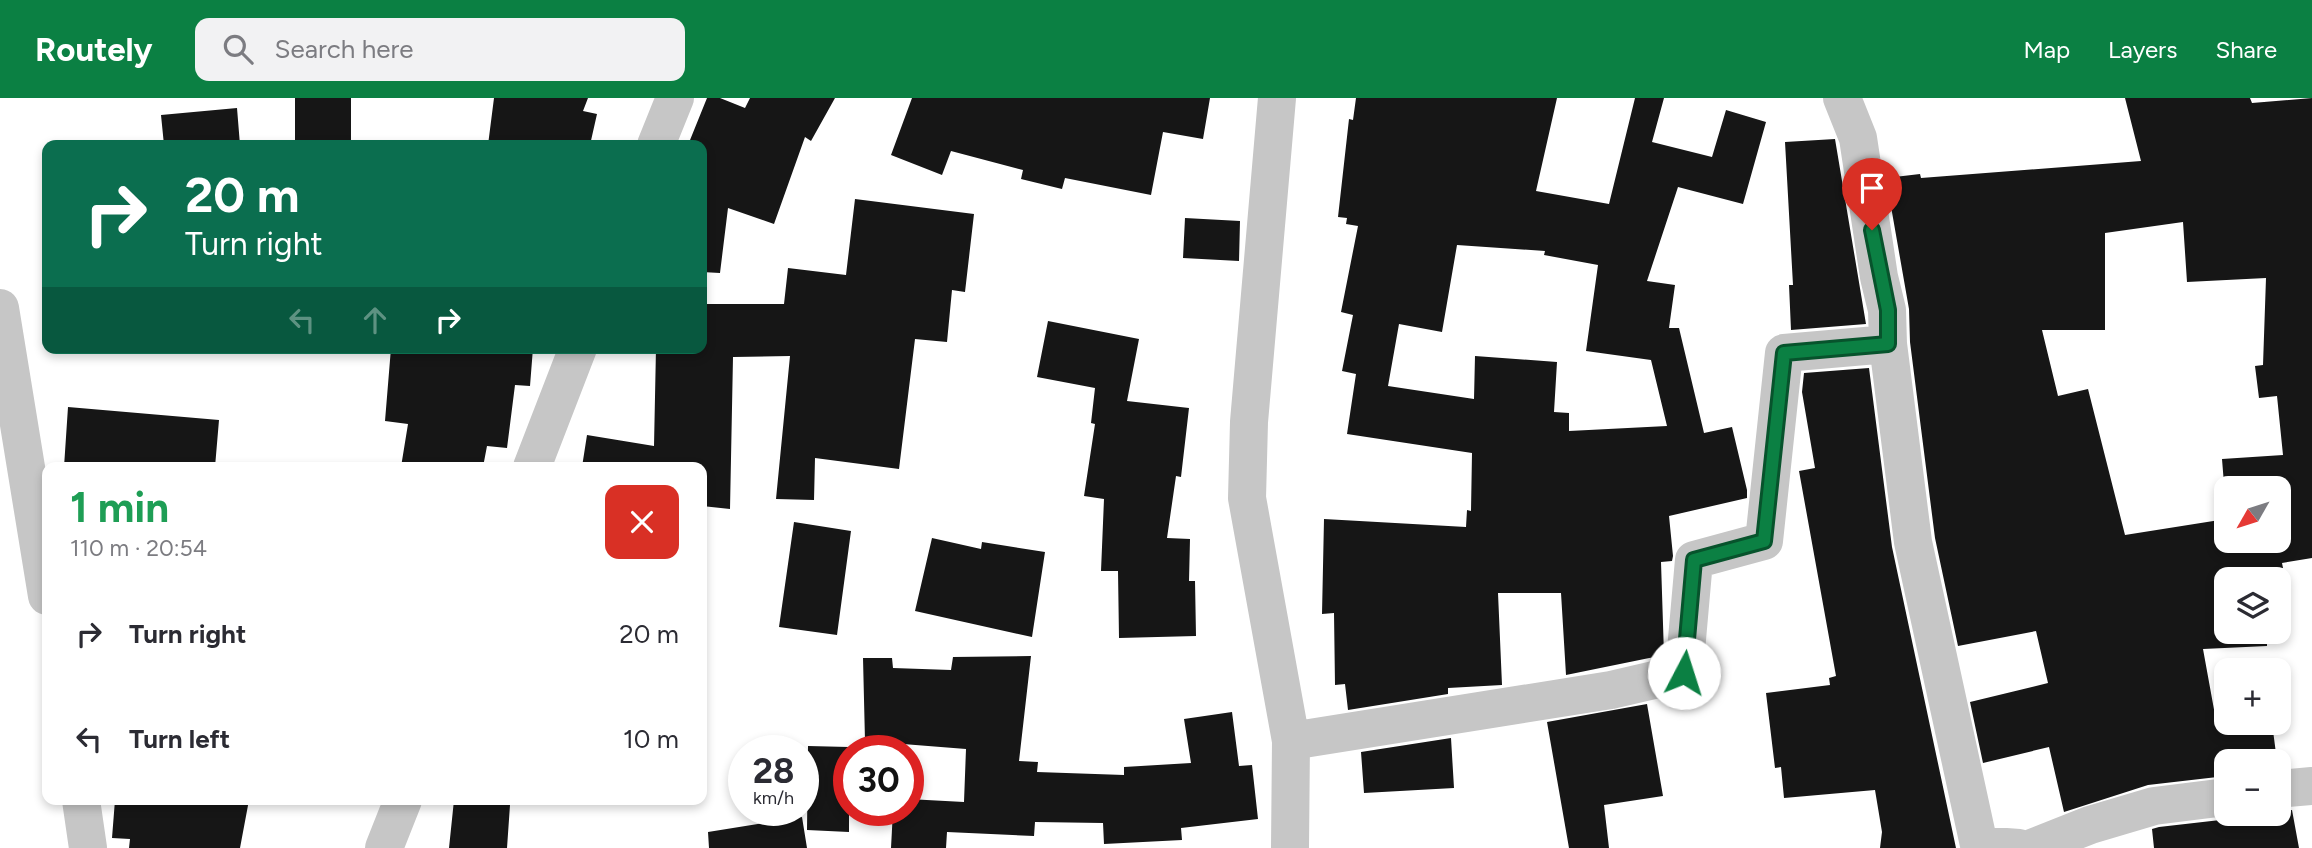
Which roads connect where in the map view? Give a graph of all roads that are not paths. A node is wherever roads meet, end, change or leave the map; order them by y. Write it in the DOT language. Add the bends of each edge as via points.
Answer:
graph roads {
  1 [pos="674,98"];
  2 [pos="1277,98"];
  3 [pos="1842,98"];
  4 [pos="658,140"];
  5 [pos="0,308"];
  6 [pos="1888,344"];
  7 [pos="576,354"];
  8 [pos="534,462"];
  9 [pos="42,565"];
  10 [pos="1291,741"];
  11 [pos="2312,786"];
  12 [pos="2291,788"];
  13 [pos="2214,798"];
  14 [pos="81,805"];
  15 [pos="401,805"];
  16 [pos="89,848"];
  17 [pos="384,848"];
  18 [pos="1290,848"];
  19 [pos="2019,848"];
  20 [pos="2032,848"];
  1 -- 4 [label="street"];
  2 -- 10 [label="street" via="1249,422 1247,498"];
  3 -- 6 [label="street" via="1858,138 1888,310"];
  5 -- 9 [label="street"];
  6 -- 10 [label="street" via="1784,353 1764,541 1694,560 1684,673 1611,690"];
  6 -- 19 [label="street" via="1913,542 1979,845"];
  7 -- 8 [label="street"];
  10 -- 18 [label="street"];
  11 -- 12 [label="street"];
  13 -- 20 [label="street" via="2154,806"];
  14 -- 16 [label="street"];
  15 -- 17 [label="street"];
}
